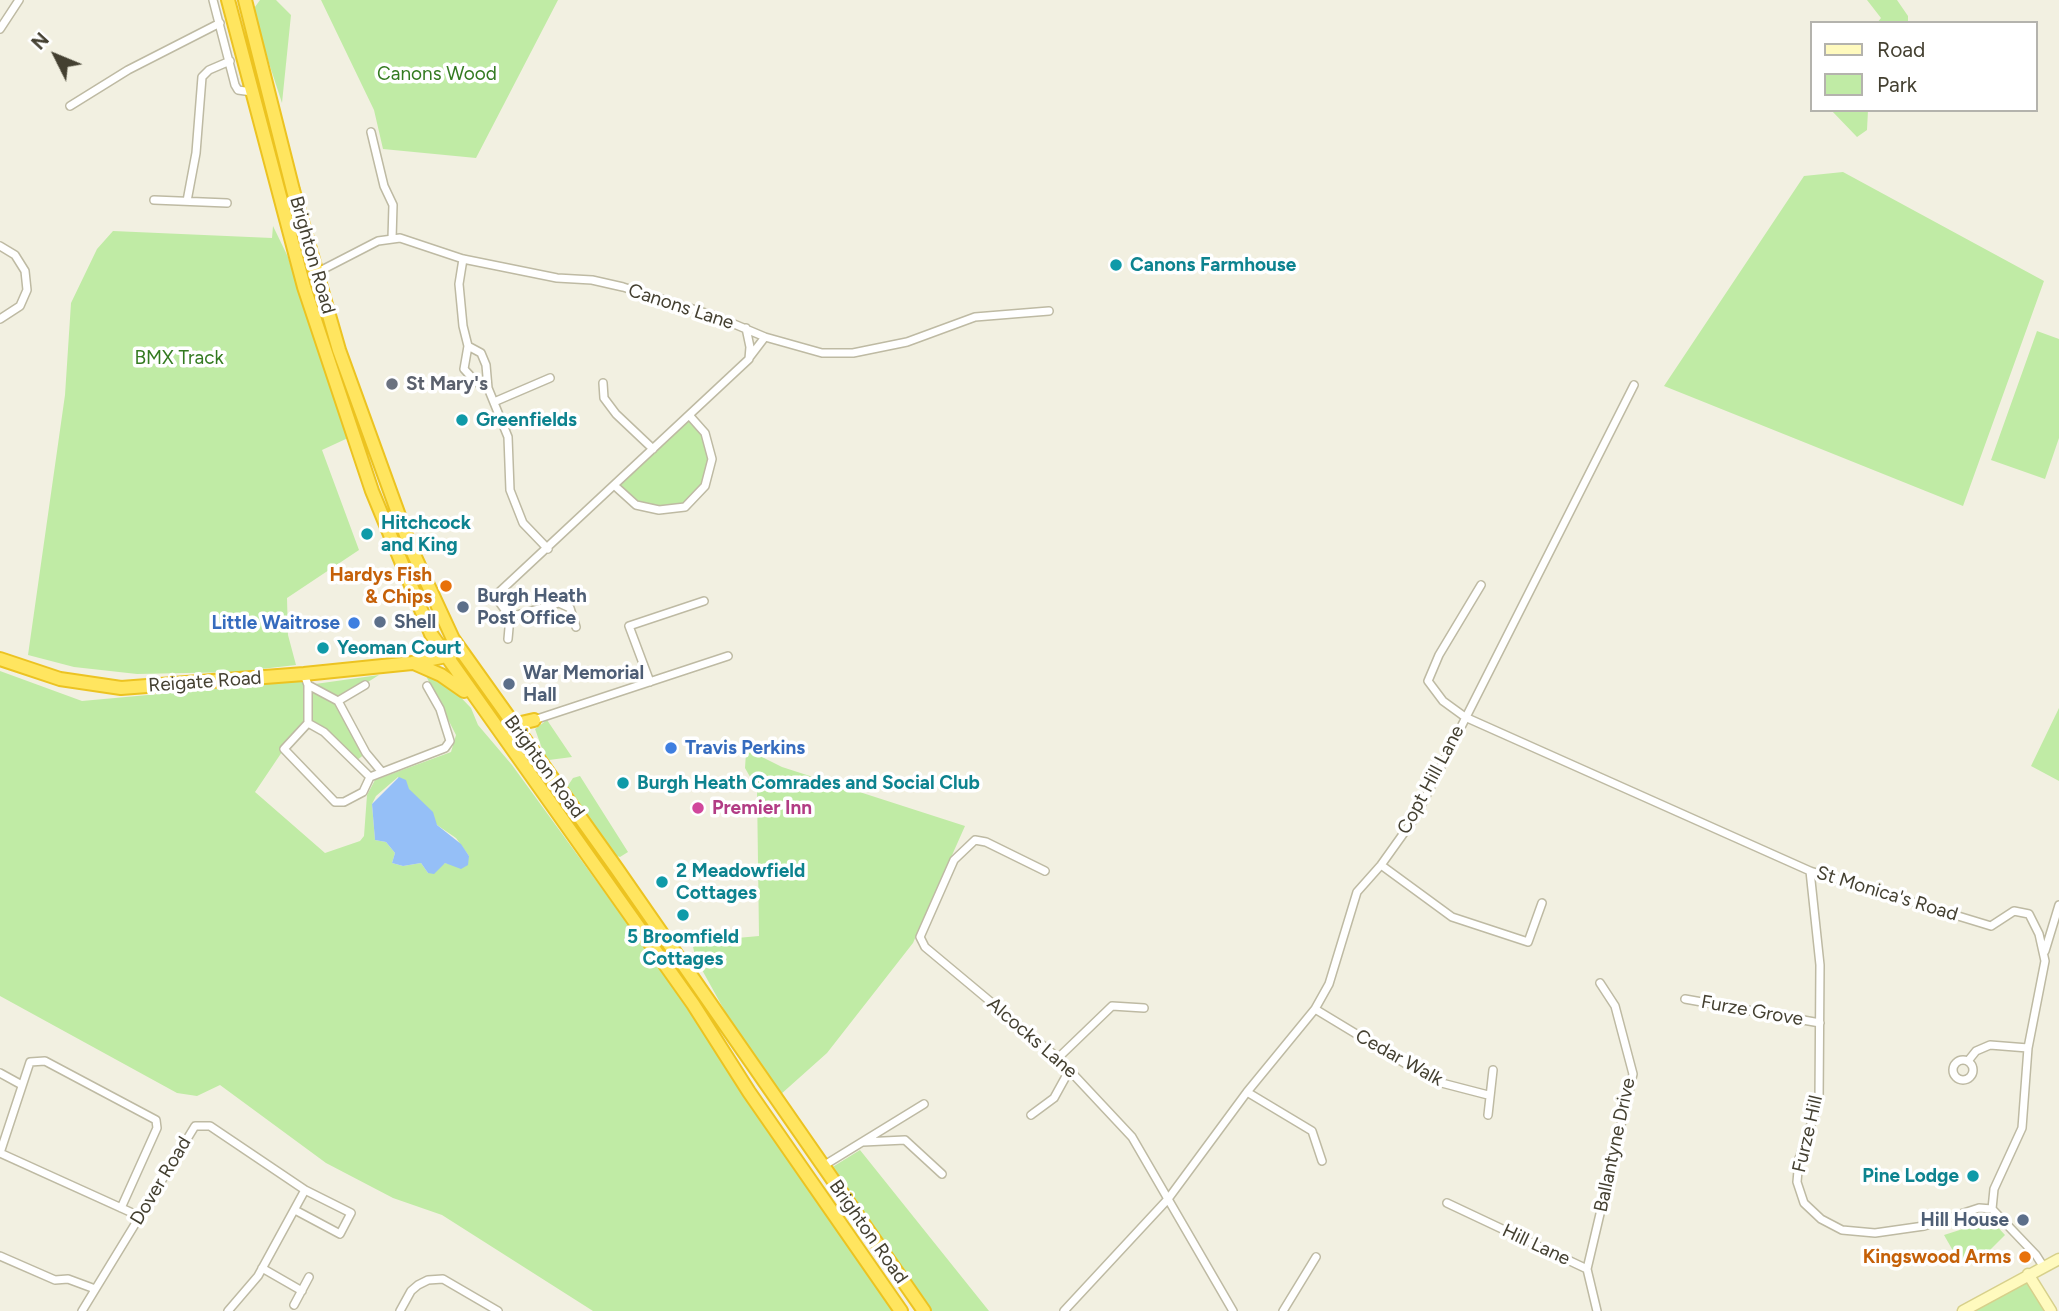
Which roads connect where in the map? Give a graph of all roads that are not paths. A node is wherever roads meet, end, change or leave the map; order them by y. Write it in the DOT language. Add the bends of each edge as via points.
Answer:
graph roads {
  1 [pos="19,0"];
  2 [pos="214,0"];
  3 [pos="228,0"];
  4 [pos="245,0"];
  5 [pos="220,23"];
  6 [pos="0,29"];
  7 [pos="229,61"];
  8 [pos="252,92"];
  9 [pos="70,106"];
  10 [pos="371,132"];
  11 [pos="155,200"];
  12 [pos="187,201"];
  13 [pos="228,203"];
  14 [pos="392,239"];
  15 [pos="0,246"];
  16 [pos="463,259"];
  17 [pos="316,273"];
  18 [pos="302,278"];
  19 [pos="1049,311"];
  20 [pos="0,318"];
  21 [pos="746,328"];
  22 [pos="765,337"];
  23 [pos="468,346"];
  24 [pos="749,359"];
  25 [pos="550,378"];
  26 [pos="603,383"];
  27 [pos="1634,385"];
  28 [pos="488,388"];
  29 [pos="494,402"];
  30 [pos="689,415"];
  31 [pos="653,449"];
  32 [pos="615,486"];
  33 [pos="548,549"];
  34 [pos="1481,585"];
  35 [pos="704,601"];
  36 [pos="510,617"];
  37 [pos="576,627"];
  38 [pos="431,634"];
  39 [pos="508,639"];
  40 [pos="458,647"];
  41 [pos="729,656"];
  42 [pos="446,657"];
  43 [pos="0,659"];
  44 [pos="412,663"];
  45 [pos="306,679"];
  46 [pos="650,682"];
  47 [pos="365,685"];
  48 [pos="427,686"];
  49 [pos="475,700"];
  50 [pos="338,701"];
  51 [pos="1465,717"];
  52 [pos="534,720"];
  53 [pos="308,723"];
  54 [pos="516,728"];
  55 [pos="509,745"];
  56 [pos="533,751"];
  57 [pos="366,753"];
  58 [pos="356,761"];
  59 [pos="381,771"];
  60 [pos="370,777"];
  61 [pos="1381,865"];
  62 [pos="1045,871"];
  63 [pos="1810,871"];
  64 [pos="1542,903"];
  65 [pos="2059,905"];
  66 [pos="2045,951"];
  67 [pos="1600,983"];
  68 [pos="1685,999"];
  69 [pos="1144,1008"];
  70 [pos="1315,1009"];
  71 [pos="1820,1023"];
  72 [pos="2028,1048"];
  73 [pos="1058,1058"];
  74 [pos="1968,1061"];
  75 [pos="1069,1069"];
  76 [pos="1493,1070"];
  77 [pos="0,1073"];
  78 [pos="20,1084"];
  79 [pos="1247,1092"];
  80 [pos="1488,1095"];
  81 [pos="924,1104"];
  82 [pos="1031,1115"];
  83 [pos="1488,1115"];
  84 [pos="859,1142"];
  85 [pos="0,1153"];
  86 [pos="1322,1161"];
  87 [pos="822,1167"];
  88 [pos="942,1174"];
  89 [pos="305,1189"];
  90 [pos="1168,1199"];
  91 [pos="1447,1203"];
  92 [pos="121,1208"];
  93 [pos="1992,1209"];
  94 [pos="295,1210"];
  95 [pos="139,1216"];
  96 [pos="0,1256"];
  97 [pos="1317,1257"];
  98 [pos="2059,1259"];
  99 [pos="2043,1266"];
  100 [pos="262,1268"];
  101 [pos="1587,1269"];
  102 [pos="2028,1274"];
  103 [pos="309,1276"];
  104 [pos="95,1289"];
  105 [pos="302,1291"];
  106 [pos="294,1304"];
  107 [pos="82,1311"];
  108 [pos="228,1311"];
  109 [pos="400,1311"];
  110 [pos="498,1311"];
  111 [pos="901,1311"];
  112 [pos="924,1311"];
  113 [pos="1064,1311"];
  114 [pos="1233,1311"];
  115 [pos="1283,1311"];
  116 [pos="1597,1311"];
  117 [pos="1963,1311"];
  118 [pos="2051,1311"];
  1 -- 6 [label="street"];
  2 -- 5 [label="street, Brighton Road"];
  3 -- 8 [label="highway, Brighton Road"];
  4 -- 17 [label="highway, Brighton Road"];
  5 -- 7 [label="street, Brighton Road"];
  5 -- 9 [label="street"];
  7 -- 8 [label="street, Brighton Road" via="235,85"];
  7 -- 12 [label="street" via="202,77"];
  8 -- 18 [label="highway, Brighton Road"];
  10 -- 14 [label="street" via="393,205"];
  11 -- 12 [label="street"];
  12 -- 13 [label="street"];
  14 -- 16 [label="street, Canons Lane"];
  14 -- 17 [label="street" via="378,240"];
  15 -- 20 [label="street" via="15,255 25,271 27,290 20,306"];
  16 -- 21 [label="street, Canons Lane" via="613,285"];
  16 -- 23 [label="street" via="459,284"];
  17 -- 18 [label="highway"];
  17 -- 40 [label="highway, Brighton Road" via="387,487 425,582"];
  18 -- 38 [label="highway, Brighton Road" via="372,491"];
  19 -- 22 [label="street, Canons Lane" via="975,317 906,342 853,353 822,353"];
  21 -- 22 [label="street, Canons Lane"];
  21 -- 24 [label="street"];
  22 -- 24 [label="street"];
  23 -- 28 [label="street" via="481,353"];
  23 -- 28 [label="street" via="464,369"];
  24 -- 30 [label="street"];
  25 -- 29 [label="street"];
  26 -- 31 [label="street" via="604,398 616,414"];
  27 -- 51 [label="street, Copt Hill Lane"];
  28 -- 29 [label="street"];
  29 -- 33 [label="street" via="508,437 510,490 523,523"];
  30 -- 31 [label="street"];
  30 -- 32 [label="street" via="705,433 712,459 705,486 685,507 659,510 636,505"];
  31 -- 32 [label="street"];
  32 -- 33 [label="street"];
  33 -- 36 [label="street" via="495,596"];
  34 -- 51 [label="street, St Monica's Road" via="1428,681 1443,701"];
  35 -- 46 [label="street" via="629,626"];
  36 -- 37 [label="street" via="559,603 570,608"];
  36 -- 39 [label="street"];
  38 -- 42 [label="highway, Brighton Road"];
  38 -- 44 [label="highway" via="429,650"];
  40 -- 42 [label="highway"];
  40 -- 54 [label="highway, Brighton Road"];
  41 -- 46 [label="street"];
  42 -- 44 [label="highway, Reigate Road"];
  42 -- 49 [label="highway, Brighton Road"];
  43 -- 45 [label="highway, Reigate Road" via="60,679 121,688"];
  44 -- 45 [label="highway, Reigate Road"];
  44 -- 49 [label="highway" via="446,678"];
  45 -- 50 [label="street"];
  45 -- 53 [label="street"];
  46 -- 52 [label="street"];
  47 -- 50 [label="street"];
  48 -- 59 [label="street" via="450,741 445,748"];
  49 -- 55 [label="highway, Brighton Road"];
  50 -- 57 [label="street"];
  51 -- 61 [label="street, Copt Hill Lane" via="1416,816"];
  51 -- 63 [label="street, St Monica's Road"];
  52 -- 54 [label="highway"];
  52 -- 56 [label="highway" via="528,728"];
  53 -- 58 [label="street"];
  53 -- 60 [label="street" via="284,749 335,802 363,792"];
  54 -- 55 [label="highway"];
  54 -- 56 [label="highway, Brighton Road"];
  55 -- 111 [label="highway, Brighton Road" via="693,1004"];
  56 -- 87 [label="highway, Brighton Road"];
  57 -- 58 [label="street"];
  57 -- 59 [label="street"];
  58 -- 60 [label="street"];
  59 -- 60 [label="street"];
  61 -- 64 [label="street" via="1452,917 1528,942"];
  61 -- 70 [label="street, Copt Hill Lane" via="1357,892 1329,984"];
  62 -- 73 [label="street, Alcocks Lane" via="975,840 954,860 920,937 925,947"];
  63 -- 66 [label="street, St Monica's Road" via="1991,926 2014,911 2029,914"];
  63 -- 71 [label="street, Furze Hill" via="1821,965"];
  65 -- 66 [label="street"];
  66 -- 72 [label="street"];
  67 -- 101 [label="street, Ballantyne Drive" via="1615,1006 1633,1074"];
  68 -- 71 [label="street, Furze Grove"];
  69 -- 73 [label="street" via="1112,1006"];
  70 -- 79 [label="street, Copt Hill Lane"];
  70 -- 80 [label="street, Cedar Walk" via="1434,1081"];
  71 -- 93 [label="street, Furze Hill" via="1819,1101 1799,1159 1797,1182 1804,1203 1842,1230 1875,1233"];
  72 -- 74 [label="street" via="1990,1045"];
  72 -- 93 [label="street" via="2022,1128 1994,1189"];
  73 -- 75 [label="street, Alcocks Lane"];
  75 -- 82 [label="street" via="1054,1098"];
  75 -- 90 [label="street, Alcocks Lane" via="1132,1138"];
  76 -- 80 [label="street"];
  77 -- 78 [label="street"];
  78 -- 85 [label="street"];
  78 -- 92 [label="street" via="30,1062 41,1060 156,1120 157,1128"];
  79 -- 86 [label="street" via="1312,1131"];
  79 -- 90 [label="street, Copt Hill Lane"];
  80 -- 83 [label="street"];
  81 -- 84 [label="street"];
  84 -- 87 [label="street"];
  84 -- 88 [label="street" via="905,1140"];
  85 -- 92 [label="street"];
  87 -- 112 [label="highway, Brighton Road"];
  89 -- 94 [label="street"];
  89 -- 94 [label="street" via="351,1213 340,1234"];
  89 -- 95 [label="street, Dover Road" via="211,1126 199,1125"];
  90 -- 113 [label="street, Copt Hill Lane"];
  90 -- 114 [label="street, Alcocks Lane"];
  91 -- 101 [label="street, Hill Lane"];
  92 -- 95 [label="street"];
  93 -- 99 [label="street"];
  94 -- 100 [label="street"];
  95 -- 104 [label="street, Dover Road"];
  96 -- 104 [label="street" via="55,1280 68,1279"];
  97 -- 115 [label="street"];
  98 -- 99 [label="main road"];
  99 -- 102 [label="main road"];
  100 -- 105 [label="street"];
  100 -- 108 [label="street"];
  101 -- 116 [label="street, Hill Lane"];
  102 -- 117 [label="main road"];
  102 -- 118 [label="main road"];
  103 -- 105 [label="street"];
  104 -- 107 [label="street, Dover Road"];
  105 -- 106 [label="street"];
  109 -- 110 [label="street" via="418,1285 443,1279"];
}
